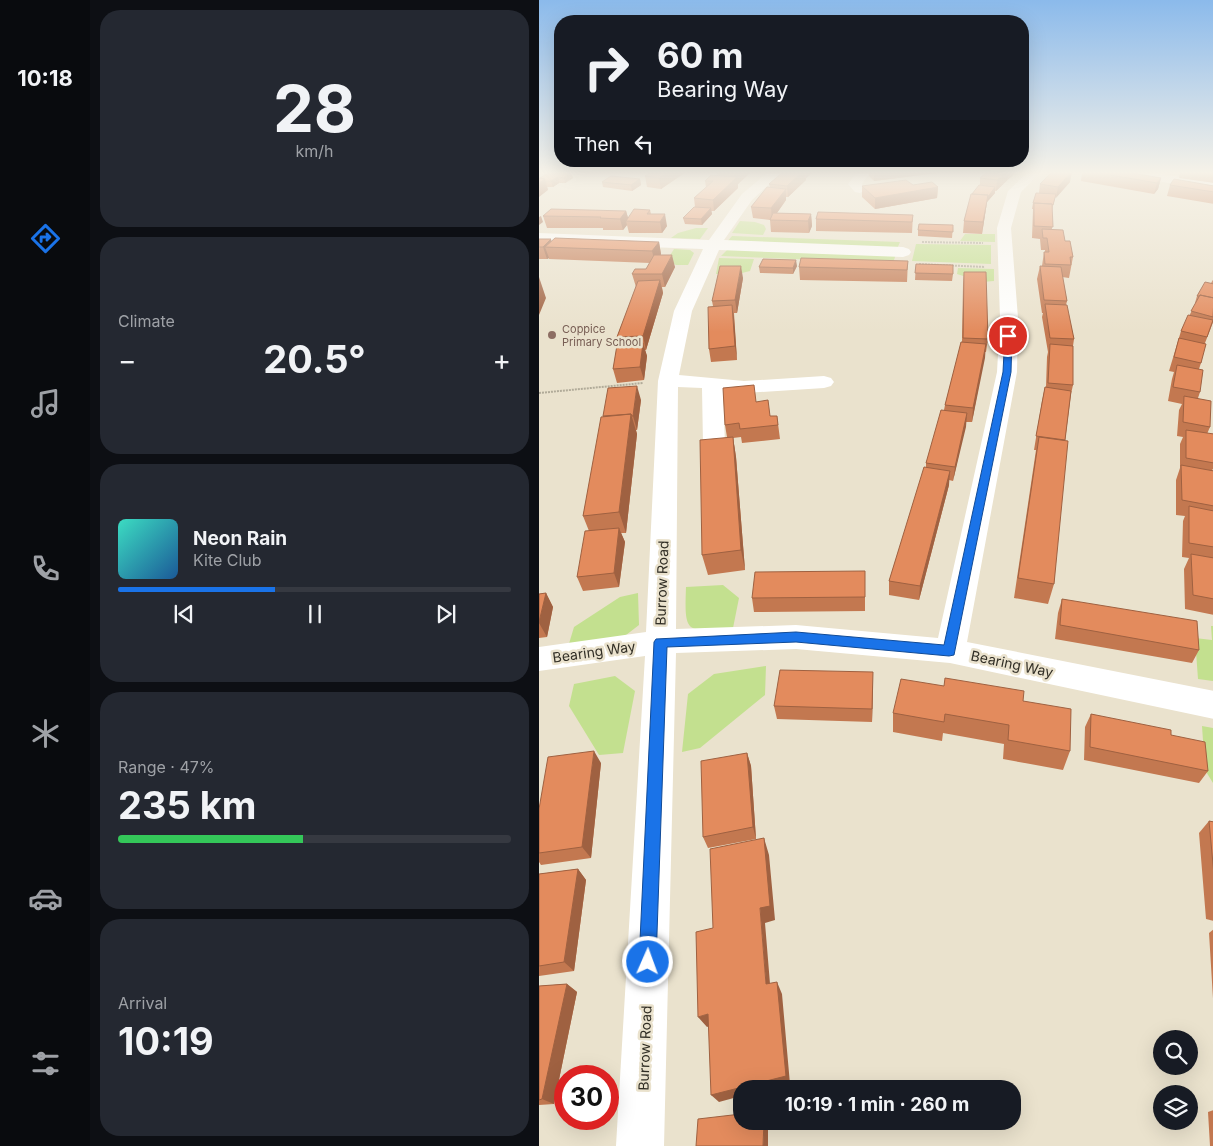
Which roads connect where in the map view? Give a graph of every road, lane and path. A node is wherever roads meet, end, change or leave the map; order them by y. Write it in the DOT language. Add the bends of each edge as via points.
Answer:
graph roads {
  1 [pos="727,225"];
  2 [pos="1005,225"];
  3 [pos="539,238"];
  4 [pos="1005,244"];
  5 [pos="713,245"];
  6 [pos="903,252"];
  7 [pos="1006,268"];
  8 [pos="668,381"];
  9 [pos="824,382"];
  10 [pos="712,384"];
  11 [pos="539,394"];
  12 [pos="714,445"];
  13 [pos="661,642"];
  14 [pos="949,651"];
  15 [pos="539,659"];
  16 [pos="1213,705"];
  17 [pos="640,1146"];
  1 -- 5 [label="street, Burrow Road"];
  2 -- 4 [label="street"];
  3 -- 5 [label="street"];
  4 -- 6 [label="path" via="907,241"];
  4 -- 7 [label="street"];
  5 -- 6 [label="street"];
  5 -- 8 [label="street, Burrow Road" via="683,311"];
  6 -- 7 [label="path" via="901,263"];
  7 -- 14 [label="street" via="1009,318 1007,372"];
  8 -- 10 [label="street"];
  8 -- 11 [label="path"];
  8 -- 13 [label="street, Burrow Road"];
  9 -- 10 [label="street" via="744,388"];
  10 -- 12 [label="street"];
  13 -- 14 [label="street, Bearing Way" via="796,637"];
  13 -- 15 [label="street, Bearing Way"];
  13 -- 17 [label="street, Burrow Road"];
  14 -- 16 [label="street, Bearing Way"];
}
